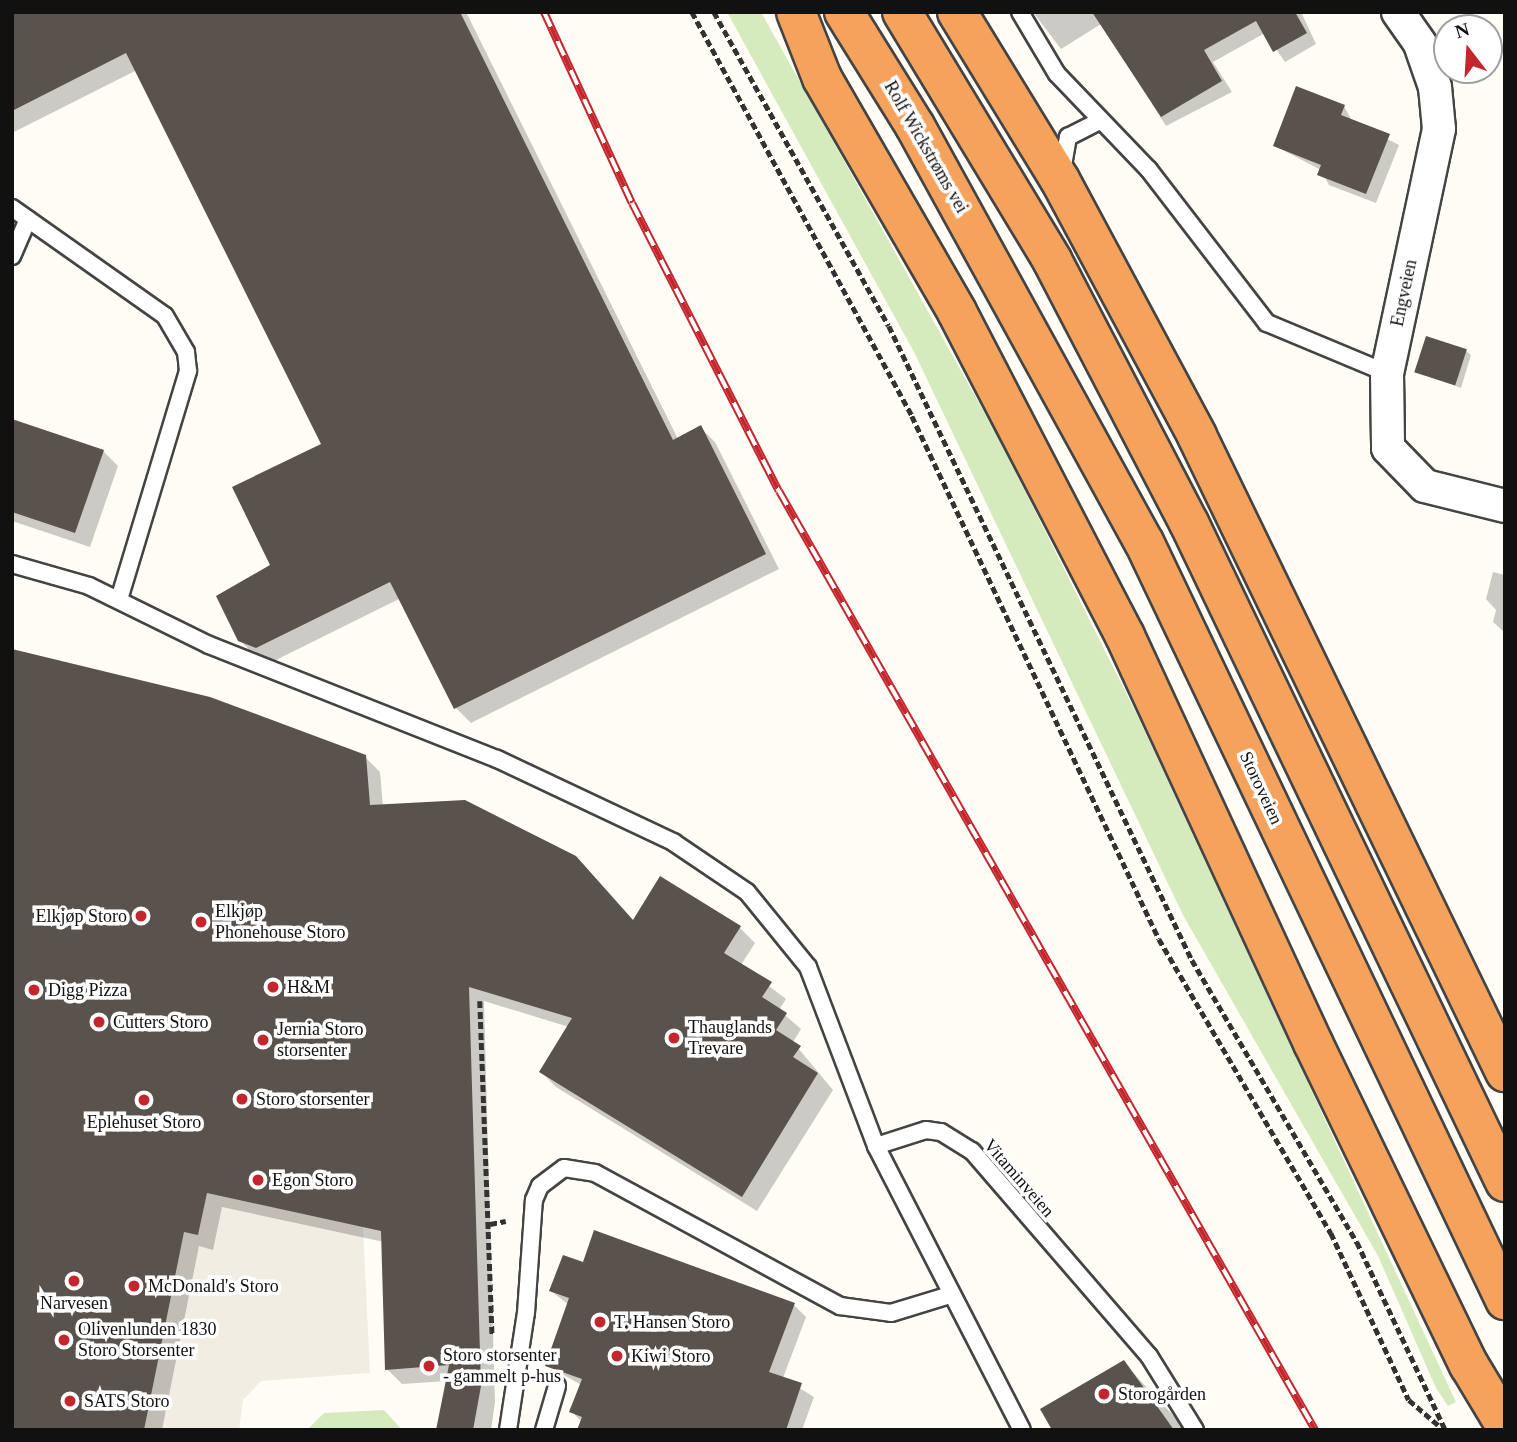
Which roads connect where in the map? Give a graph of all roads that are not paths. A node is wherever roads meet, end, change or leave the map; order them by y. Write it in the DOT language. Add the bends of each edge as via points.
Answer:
graph roads {
  1 [pos="796,12"];
  2 [pos="844,12"];
  3 [pos="902,12"];
  4 [pos="957,12"];
  5 [pos="1020,12"];
  6 [pos="1398,12"];
  7 [pos="1099,121"];
  8 [pos="1060,180"];
  9 [pos="12,208"];
  10 [pos="28,219"];
  11 [pos="12,256"];
  12 [pos="1004,284"];
  13 [pos="1387,373"];
  14 [pos="1505,506"];
  15 [pos="12,564"];
  16 [pos="119,599"];
  17 [pos="1505,1072"];
  18 [pos="876,1146"];
  19 [pos="1505,1182"];
  20 [pos="950,1296"];
  21 [pos="1505,1300"];
  22 [pos="557,1386"];
  23 [pos="1505,1424"];
  24 [pos="508,1430"];
  25 [pos="544,1430"];
  26 [pos="1022,1430"];
  27 [pos="1195,1430"];
  1 -- 23 [label="highway" via="822,78 970,337 1125,636 1319,1055 1469,1365"];
  2 -- 12 [label="highway, Rolf Wickstrøms vei"];
  3 -- 19 [label="highway" via="1052,260 1189,523"];
  4 -- 8 [label="highway"];
  5 -- 7 [label="lane" via="1057,74"];
  6 -- 13 [label="street, Engveien" via="1431,76 1438,129"];
  7 -- 8 [label="lane" via="1068,137"];
  7 -- 13 [label="lane" via="1149,170 1267,323"];
  8 -- 17 [label="highway" via="1288,614"];
  9 -- 10 [label="lane"];
  10 -- 11 [label="lane"];
  10 -- 16 [label="lane" via="165,316 186,352 188,371"];
  12 -- 21 [label="highway, Storoveien" via="1144,542"];
  13 -- 14 [label="street, Engveien" via="1383,419 1388,448 1400,466 1424,486"];
  15 -- 16 [label="lane"];
  16 -- 18 [label="lane" via="209,645 497,759 673,842 747,892 808,967"];
  18 -- 20 [label="lane"];
  18 -- 27 [label="lane, Vitaminveien" via="926,1130 941,1132 972,1151 1149,1356"];
  20 -- 24 [label="lane" via="891,1313 839,1306 595,1173 564,1168 540,1185 534,1200 526,1313"];
  20 -- 26 [label="lane"];
  22 -- 25 [label="lane"];
}
